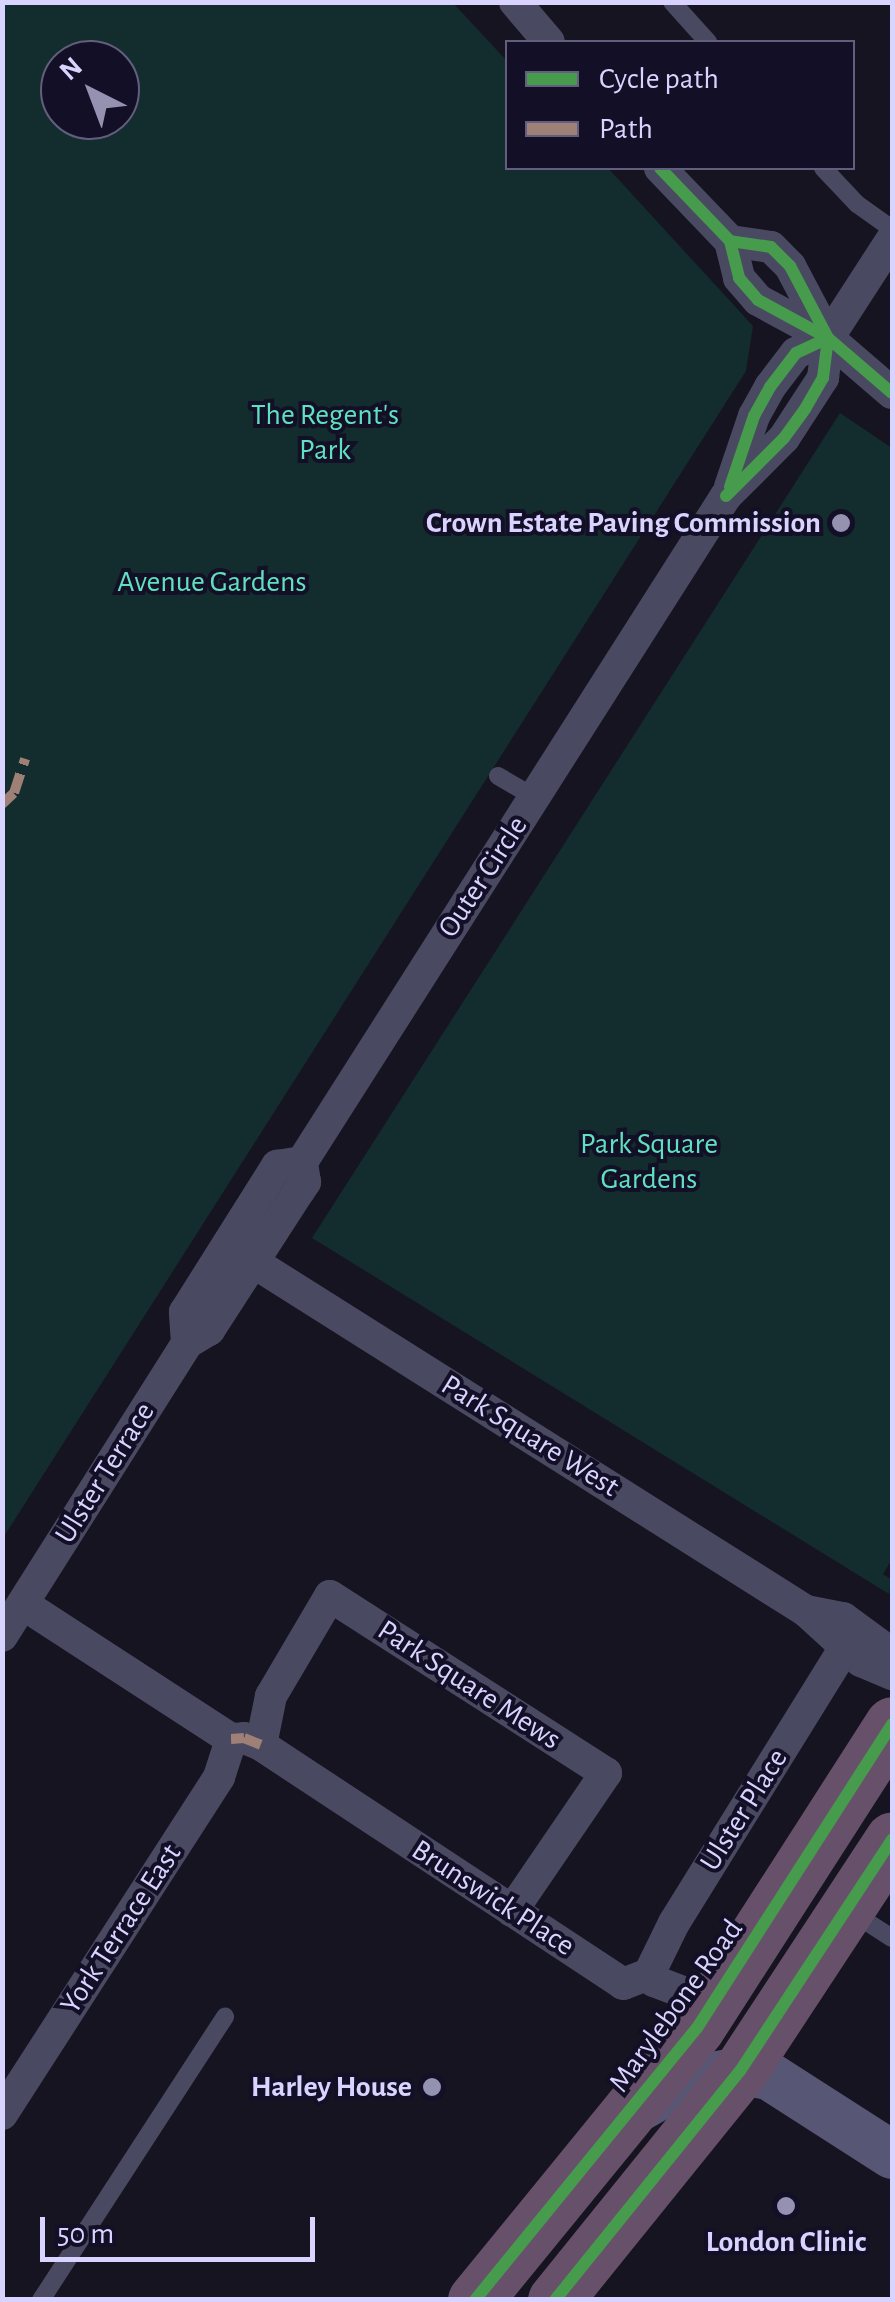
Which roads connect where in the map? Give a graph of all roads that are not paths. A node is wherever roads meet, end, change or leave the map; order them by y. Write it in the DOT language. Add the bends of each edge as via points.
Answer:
graph roads {
  1 [pos="672,2"];
  2 [pos="706,40"];
  3 [pos="662,170"];
  4 [pos="825,170"];
  5 [pos="892,230"];
  6 [pos="892,239"];
  7 [pos="730,242"];
  8 [pos="828,338"];
  9 [pos="892,392"];
  10 [pos="498,776"];
  11 [pos="534,797"];
  12 [pos="302,1162"];
  13 [pos="254,1262"];
  14 [pos="188,1342"];
  15 [pos="23,1604"];
  16 [pos="806,1611"];
  17 [pos="2,1636"];
  18 [pos="844,1650"];
  19 [pos="892,1654"];
  20 [pos="892,1674"];
  21 [pos="892,1724"];
  22 [pos="246,1742"];
  23 [pos="892,1840"];
  24 [pos="512,1911"];
  25 [pos="870,1924"];
  26 [pos="649,1974"];
  27 [pos="714,2004"];
  28 [pos="225,2017"];
  29 [pos="740,2071"];
  30 [pos="2,2114"];
  31 [pos="628,2114"];
  32 [pos="892,2155"];
  33 [pos="42,2300"];
  34 [pos="475,2300"];
  35 [pos="556,2300"];
  1 -- 2 [label="lane"];
  3 -- 7 [label="street"];
  4 -- 5 [label="lane"];
  6 -- 8 [label="street"];
  7 -- 8 [label="street" via="739,278 758,300"];
  7 -- 8 [label="street" via="772,246"];
  8 -- 9 [label="street"];
  8 -- 11 [label="street, Outer Circle" via="796,354 770,387 726,496"];
  10 -- 11 [label="lane"];
  11 -- 12 [label="street, Outer Circle"];
  12 -- 13 [label="street, Outer Circle" via="304,1182"];
  12 -- 14 [label="street, Ulster Terrace" via="277,1166 194,1297 185,1312"];
  13 -- 14 [label="street, Ulster Terrace" via="209,1330"];
  13 -- 16 [label="street, Park Square West"];
  14 -- 15 [label="street, Ulster Terrace"];
  15 -- 17 [label="street"];
  15 -- 22 [label="street, Brunswick Place"];
  16 -- 18 [label="street, Park Square West"];
  16 -- 19 [label="street, Park Square West" via="842,1618"];
  18 -- 20 [label="street, Park Square West"];
  18 -- 26 [label="street, Ulster Place"];
  21 -- 27 [label="highway, Marylebone Road"];
  22 -- 24 [label="street, Brunswick Place"];
  22 -- 24 [label="street, Park Square Mews" via="330,1596 606,1773"];
  22 -- 30 [label="street, York Terrace East"];
  23 -- 25 [label="highway"];
  24 -- 26 [label="street, Brunswick Place" via="623,1984"];
  25 -- 29 [label="highway"];
  26 -- 27 [label="street, Brunswick Place"];
  27 -- 31 [label="highway, Marylebone Road"];
  28 -- 33 [label="lane"];
  29 -- 31 [label="street" via="685,2082"];
  29 -- 32 [label="street" via="769,2076"];
  29 -- 35 [label="highway"];
  31 -- 34 [label="highway, Marylebone Road"];
}
